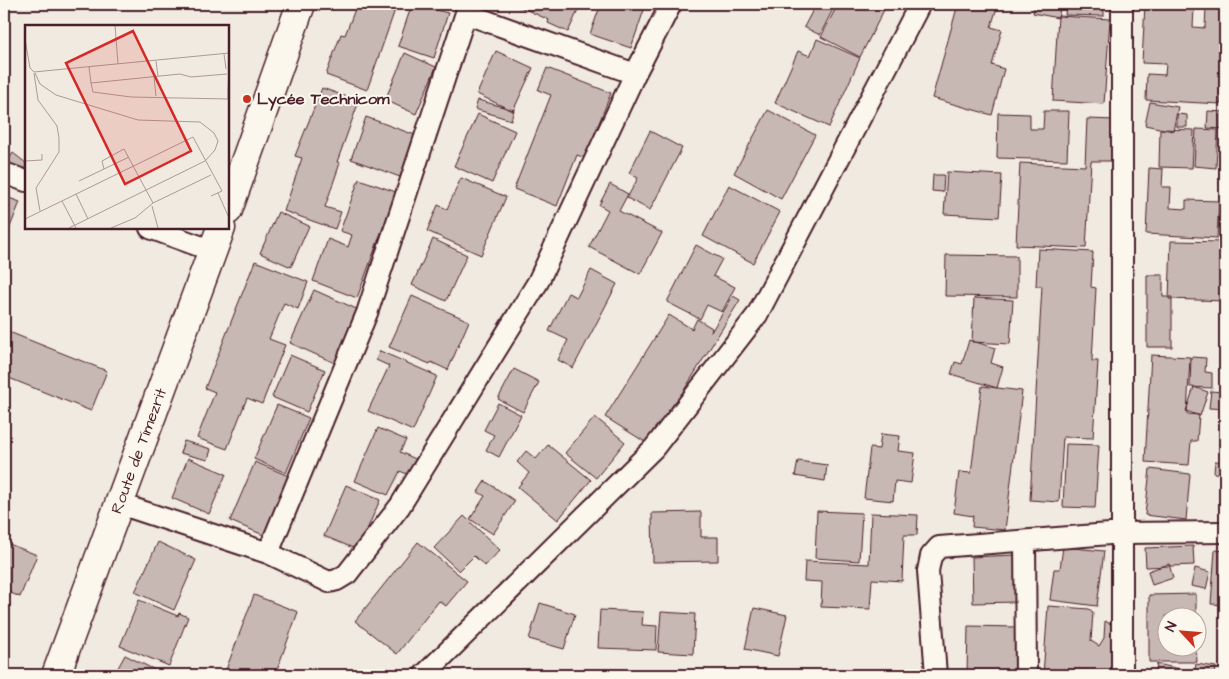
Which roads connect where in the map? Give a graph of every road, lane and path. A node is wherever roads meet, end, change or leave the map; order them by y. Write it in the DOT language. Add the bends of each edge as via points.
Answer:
graph roads {
  1 [pos="301,4"];
  2 [pos="671,4"];
  3 [pos="920,4"];
  4 [pos="1122,4"];
  5 [pos="468,9"];
  6 [pos="635,74"];
  7 [pos="4,173"];
  8 [pos="25,181"];
  9 [pos="229,207"];
  10 [pos="156,229"];
  11 [pos="217,239"];
  12 [pos="120,504"];
  13 [pos="1225,532"];
  14 [pos="1123,533"];
  15 [pos="1025,541"];
  16 [pos="268,553"];
  17 [pos="56,675"];
  18 [pos="424,675"];
  19 [pos="936,675"];
  20 [pos="1026,675"];
  21 [pos="1122,675"];
  1 -- 9 [label="main road"];
  2 -- 6 [label="street"];
  3 -- 18 [label="street" via="757,315 654,448"];
  4 -- 14 [label="street"];
  5 -- 6 [label="street"];
  5 -- 16 [label="street" via="367,313"];
  6 -- 16 [label="street" via="538,282 400,506 347,574 337,580 329,582"];
  7 -- 8 [label="street"];
  10 -- 11 [label="street"];
  11 -- 12 [label="main road, Route de Timezrit"];
  12 -- 16 [label="street"];
  12 -- 17 [label="main road, Route de Timezrit"];
  13 -- 14 [label="street"];
  14 -- 15 [label="street"];
  14 -- 21 [label="street"];
  15 -- 19 [label="street" via="939,548 932,556 928,571"];
  15 -- 20 [label="street"];
}
